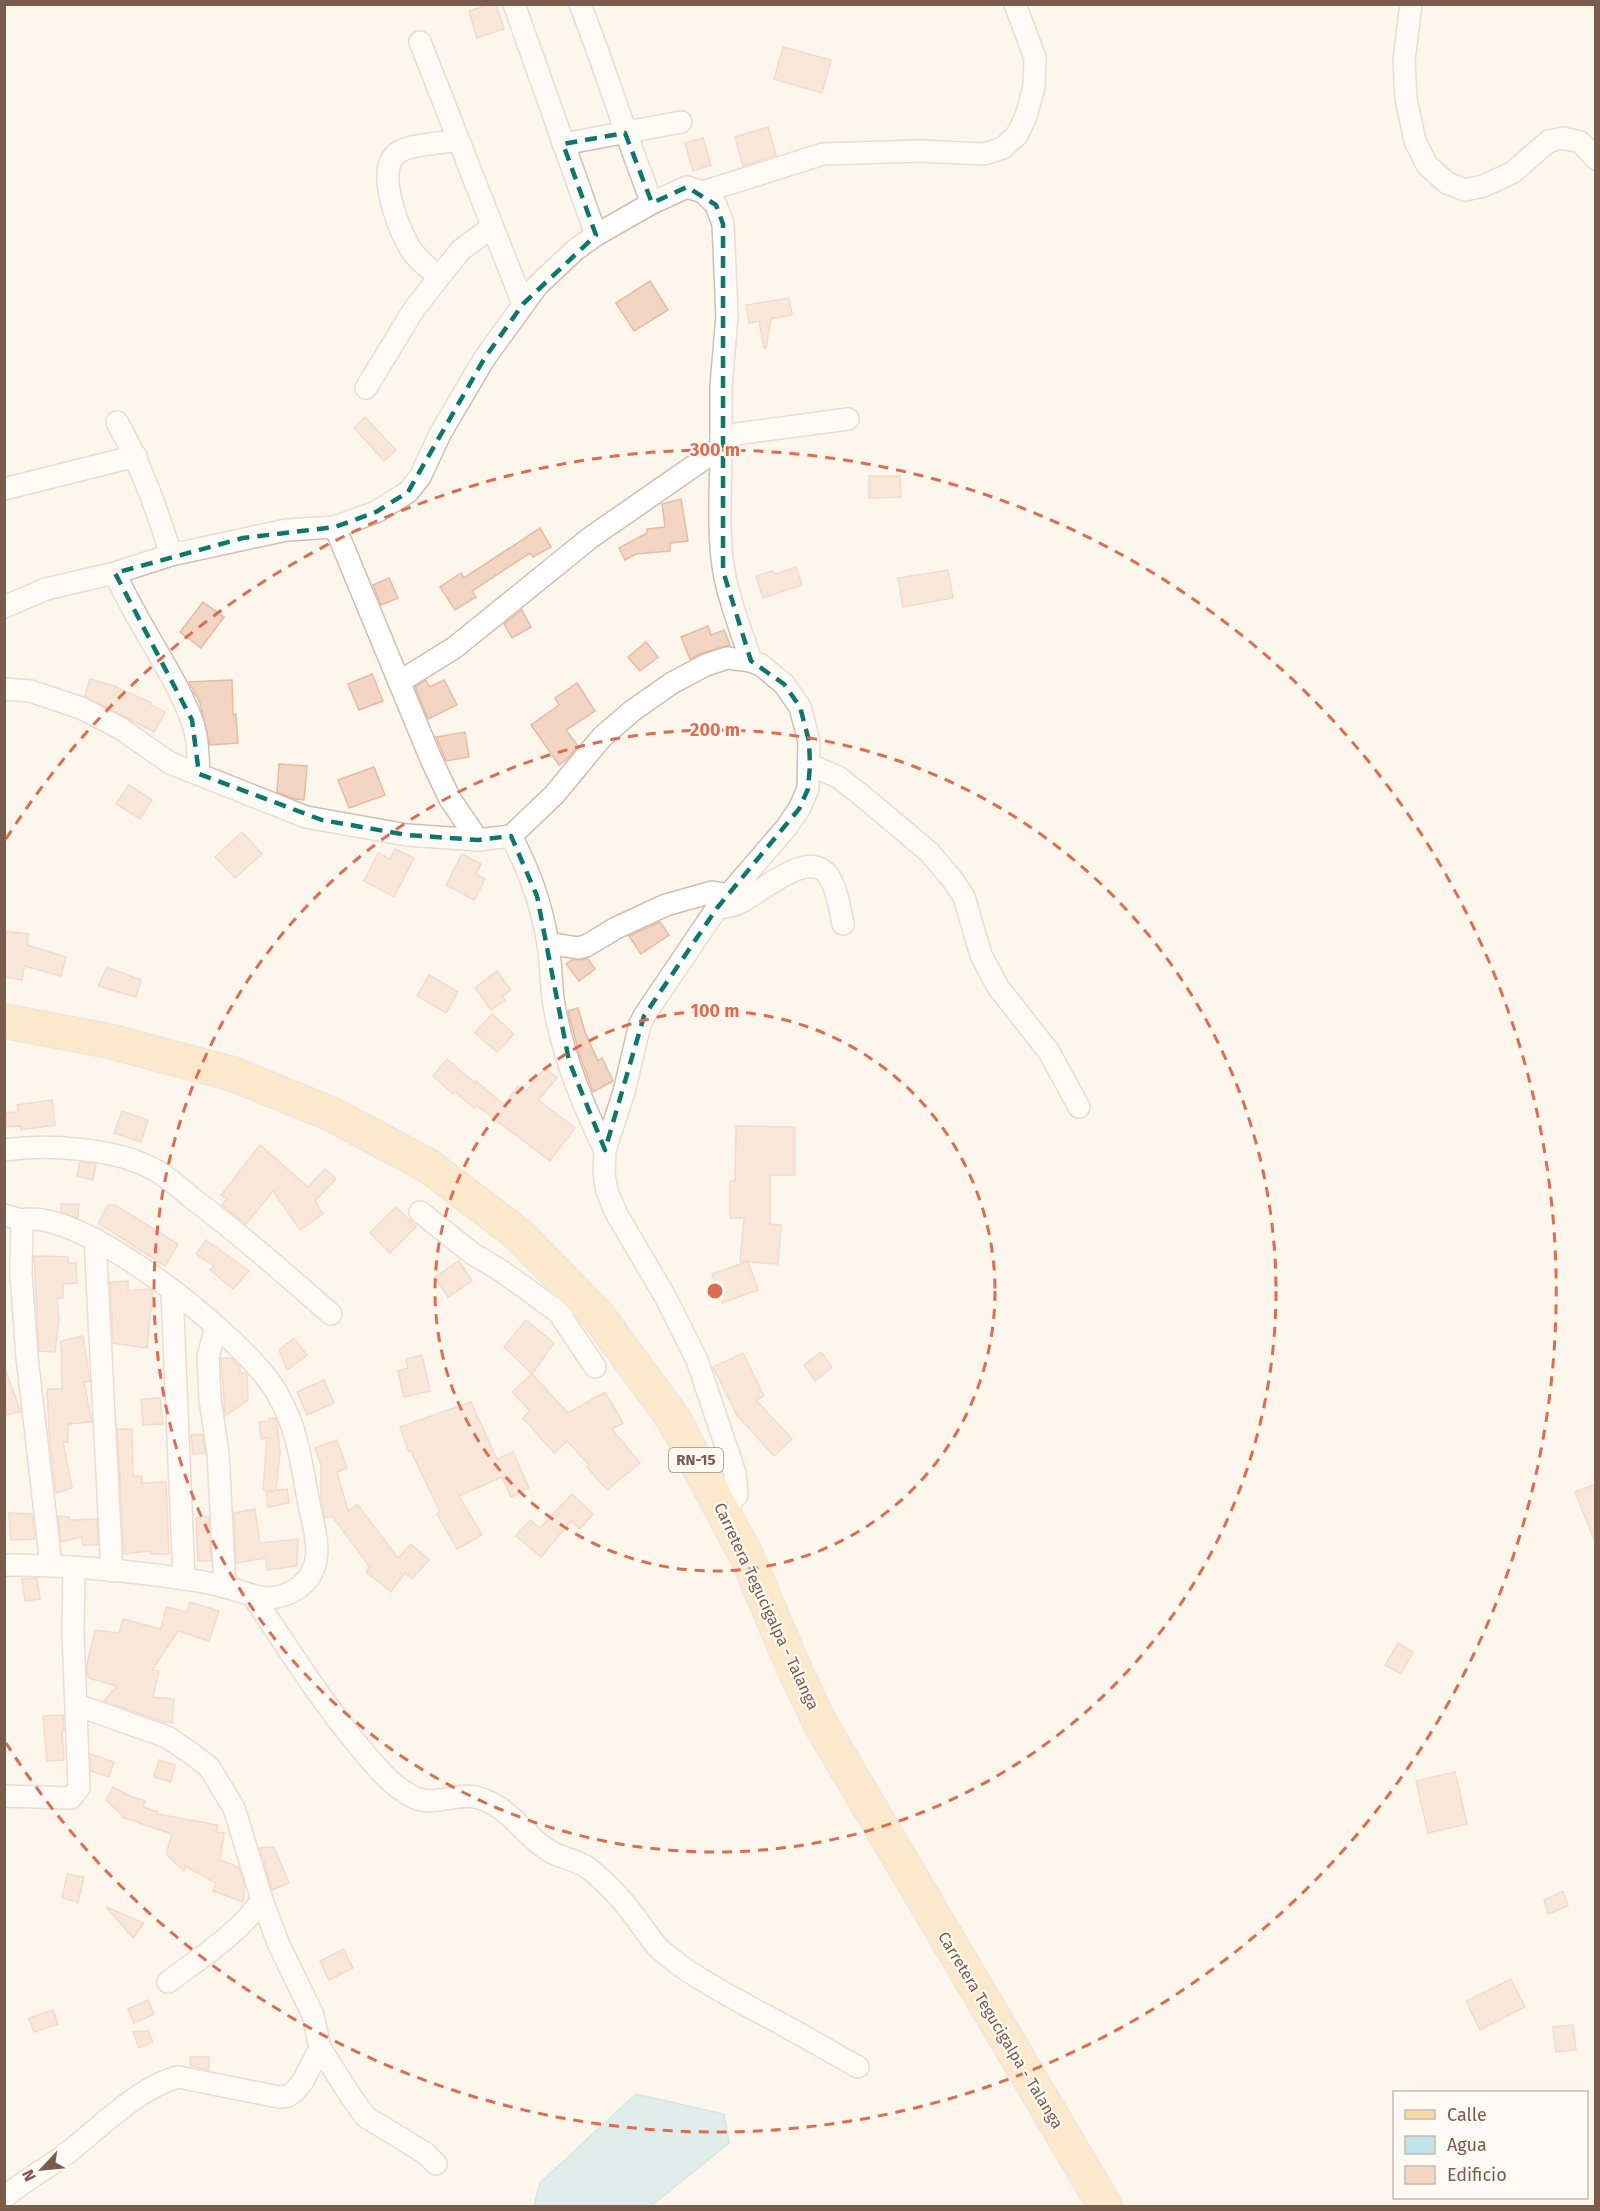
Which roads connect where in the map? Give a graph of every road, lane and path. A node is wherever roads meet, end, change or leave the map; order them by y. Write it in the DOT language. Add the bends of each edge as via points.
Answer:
graph roads {
  1 [pos="514,4"];
  2 [pos="580,4"];
  3 [pos="1015,4"];
  4 [pos="1411,4"];
  5 [pos="420,42"];
  6 [pos="681,122"];
  7 [pos="625,133"];
  8 [pos="458,140"];
  9 [pos="563,144"];
  10 [pos="1596,159"];
  11 [pos="703,192"];
  12 [pos="652,203"];
  13 [pos="492,227"];
  14 [pos="596,235"];
  15 [pos="439,277"];
  16 [pos="523,304"];
  17 [pos="366,388"];
  18 [pos="848,418"];
  19 [pos="117,422"];
  20 [pos="721,442"];
  21 [pos="136,456"];
  22 [pos="4,489"];
  23 [pos="335,527"];
  24 [pos="171,555"];
  25 [pos="115,573"];
  26 [pos="4,608"];
  27 [pos="751,661"];
  28 [pos="399,682"];
  29 [pos="4,689"];
  30 [pos="810,765"];
  31 [pos="199,774"];
  32 [pos="511,836"];
  33 [pos="478,840"];
  34 [pos="723,901"];
  35 [pos="843,924"];
  36 [pos="548,944"];
  37 [pos="4,1022"];
  38 [pos="1079,1107"];
  39 [pos="4,1150"];
  40 [pos="605,1150"];
  41 [pos="420,1212"];
  42 [pos="13,1218"];
  43 [pos="95,1239"];
  44 [pos="172,1292"];
  45 [pos="568,1304"];
  46 [pos="331,1314"];
  47 [pos="216,1327"];
  48 [pos="595,1367"];
  49 [pos="724,1510"];
  50 [pos="4,1565"];
  51 [pos="51,1565"];
  52 [pos="74,1568"];
  53 [pos="112,1571"];
  54 [pos="184,1579"];
  55 [pos="225,1587"];
  56 [pos="253,1596"];
  57 [pos="77,1706"];
  58 [pos="4,1796"];
  59 [pos="262,1900"];
  60 [pos="168,1982"];
  61 [pos="320,2048"];
  62 [pos="858,2067"];
  63 [pos="436,2164"];
  64 [pos="4,2198"];
  65 [pos="1105,2206"];
  1 -- 9 [label="street"];
  2 -- 7 [label="street"];
  3 -- 11 [label="street" via="1035,58 1034,87 1017,135 1003,148 984,154 823,154"];
  4 -- 10 [label="street" via="1404,60 1406,99 1415,141 1427,165 1447,183 1465,190 1483,186 1512,172 1549,141 1563,138 1580,142"];
  5 -- 8 [label="street"];
  6 -- 7 [label="street"];
  7 -- 9 [label="street"];
  7 -- 12 [label="street"];
  8 -- 13 [label="street"];
  8 -- 15 [label="street" via="410,147 394,155 387,171 401,234 414,255"];
  9 -- 14 [label="street"];
  11 -- 12 [label="street" via="687,187"];
  11 -- 20 [label="street" via="716,205 723,224 727,316"];
  12 -- 14 [label="street"];
  13 -- 15 [label="street" via="460,250"];
  13 -- 16 [label="street"];
  14 -- 16 [label="street" via="575,250"];
  15 -- 17 [label="street" via="413,311"];
  16 -- 23 [label="street" via="484,359 414,485 376,512"];
  18 -- 20 [label="street"];
  19 -- 21 [label="street"];
  20 -- 27 [label="street" via="723,571"];
  20 -- 28 [label="street" via="590,538 454,648"];
  21 -- 22 [label="street"];
  21 -- 24 [label="street"];
  23 -- 24 [label="street" via="286,530"];
  23 -- 28 [label="street"];
  24 -- 25 [label="street"];
  25 -- 26 [label="street" via="46,589"];
  25 -- 31 [label="street" via="192,720"];
  27 -- 30 [label="street" via="784,684 800,707 809,741"];
  27 -- 32 [label="street" via="727,658 706,665 632,711 602,737 554,795"];
  28 -- 33 [label="street" via="450,799"];
  29 -- 31 [label="street" via="30,691 81,708 120,728 170,763"];
  30 -- 34 [label="street" via="808,789 799,809"];
  30 -- 38 [label="street" via="838,777 860,794 929,852 952,879 964,897 981,955 998,987 1049,1052"];
  31 -- 33 [label="street" via="306,817 407,835"];
  32 -- 33 [label="street"];
  32 -- 36 [label="street" via="529,870"];
  34 -- 35 [label="street" via="729,907 804,866 819,867 831,878"];
  34 -- 36 [label="street" via="712,892 666,905 578,948"];
  34 -- 40 [label="street" via="640,1024"];
  36 -- 40 [label="street" via="554,1000 568,1061"];
  37 -- 45 [label="main road, Carretera Tegucigalpa - Talanga / RN-15" via="109,1041 233,1074 331,1114 427,1165 518,1234"];
  39 -- 46 [label="street" via="54,1149 103,1154 155,1169"];
  40 -- 49 [label="street" via="607,1191 616,1213 697,1360 723,1433 737,1495"];
  41 -- 45 [label="street" via="473,1254"];
  42 -- 43 [label="street" via="53,1222"];
  42 -- 51 [label="street"];
  43 -- 44 [label="street"];
  43 -- 53 [label="street"];
  44 -- 47 [label="street"];
  44 -- 54 [label="street"];
  45 -- 48 [label="street"];
  45 -- 49 [label="main road, Carretera Tegucigalpa - Talanga / RN-15" via="596,1313 673,1418"];
  47 -- 55 [label="street" via="208,1357"];
  47 -- 56 [label="street" via="254,1362 290,1416 302,1454 316,1537 317,1563 301,1586 271,1598"];
  49 -- 65 [label="main road, Carretera Tegucigalpa - Talanga / RN-15" via="821,1725"];
  50 -- 51 [label="street"];
  51 -- 52 [label="street"];
  52 -- 53 [label="street"];
  52 -- 57 [label="street"];
  53 -- 54 [label="street"];
  54 -- 55 [label="street"];
  55 -- 56 [label="street"];
  56 -- 62 [label="street" via="340,1725 399,1788 424,1801 467,1796 492,1803 517,1821 538,1844 585,1866 601,1879 653,1944 708,1986"];
  57 -- 58 [label="street" via="79,1788 75,1795"];
  57 -- 59 [label="street" via="166,1737 209,1767 234,1808"];
  59 -- 60 [label="street" via="249,1919 225,1940"];
  59 -- 61 [label="street" via="313,2014"];
  61 -- 63 [label="street" via="366,2117 425,2153"];
  61 -- 64 [label="street" via="303,2081 288,2096 178,2077 167,2080"];
}
